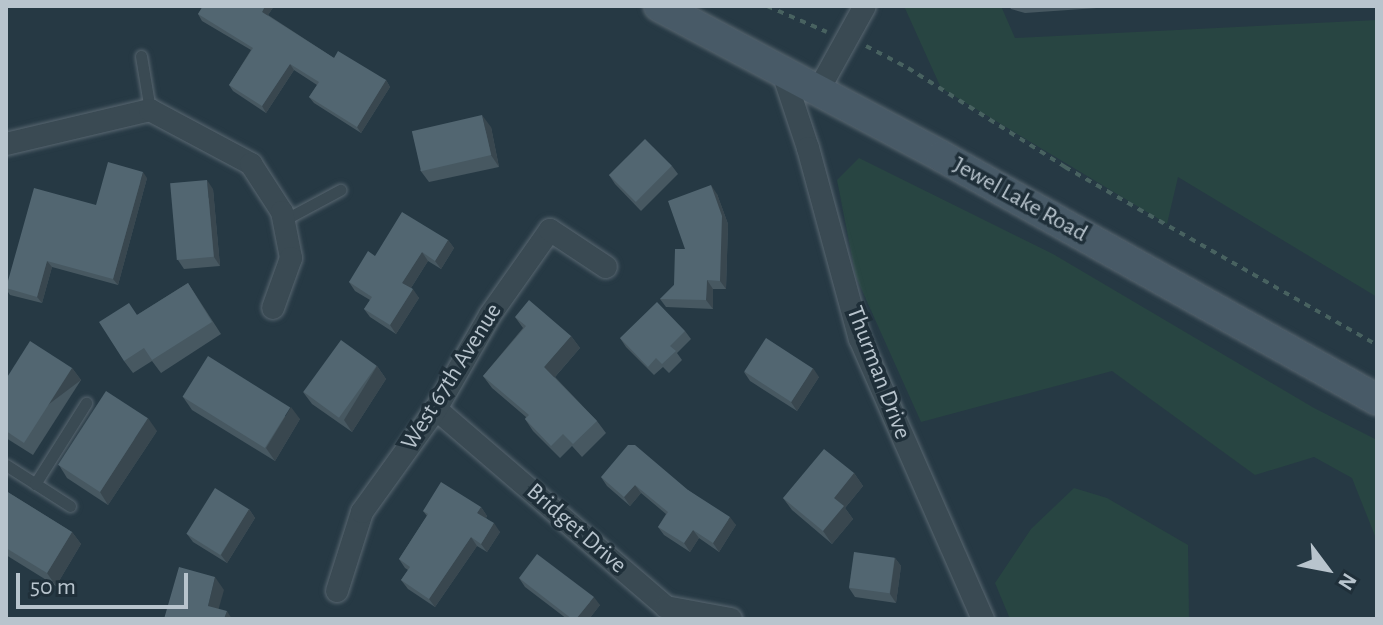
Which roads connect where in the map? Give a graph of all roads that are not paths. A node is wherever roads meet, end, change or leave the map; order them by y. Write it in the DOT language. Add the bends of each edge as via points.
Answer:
graph roads {
  1 [pos="659,6"];
  2 [pos="865,6"];
  3 [pos="141,56"];
  4 [pos="783,73"];
  5 [pos="818,91"];
  6 [pos="150,110"];
  7 [pos="6,144"];
  8 [pos="340,190"];
  9 [pos="283,220"];
  10 [pos="606,267"];
  11 [pos="273,308"];
  12 [pos="1377,400"];
  13 [pos="86,403"];
  14 [pos="436,409"];
  15 [pos="6,465"];
  16 [pos="35,484"];
  17 [pos="70,506"];
  18 [pos="337,591"];
  19 [pos="663,613"];
  20 [pos="731,619"];
  21 [pos="983,619"];
  1 -- 4 [label="main road, Jewel Lake Road"];
  2 -- 5 [label="street"];
  3 -- 6 [label="lane"];
  4 -- 5 [label="main road, Jewel Lake Road"];
  4 -- 21 [label="street, Thurman Drive" via="860,339"];
  5 -- 12 [label="main road, Jewel Lake Road"];
  6 -- 7 [label="street"];
  6 -- 9 [label="street" via="251,164"];
  8 -- 9 [label="lane"];
  9 -- 11 [label="street" via="291,258"];
  10 -- 14 [label="street, West 67th Avenue" via="550,230 490,315"];
  13 -- 16 [label="lane"];
  14 -- 18 [label="street, West 67th Avenue" via="362,512"];
  14 -- 19 [label="street, Bridget Drive"];
  15 -- 16 [label="lane"];
  16 -- 17 [label="lane"];
  19 -- 20 [label="street, Bridget Drive"];
}
